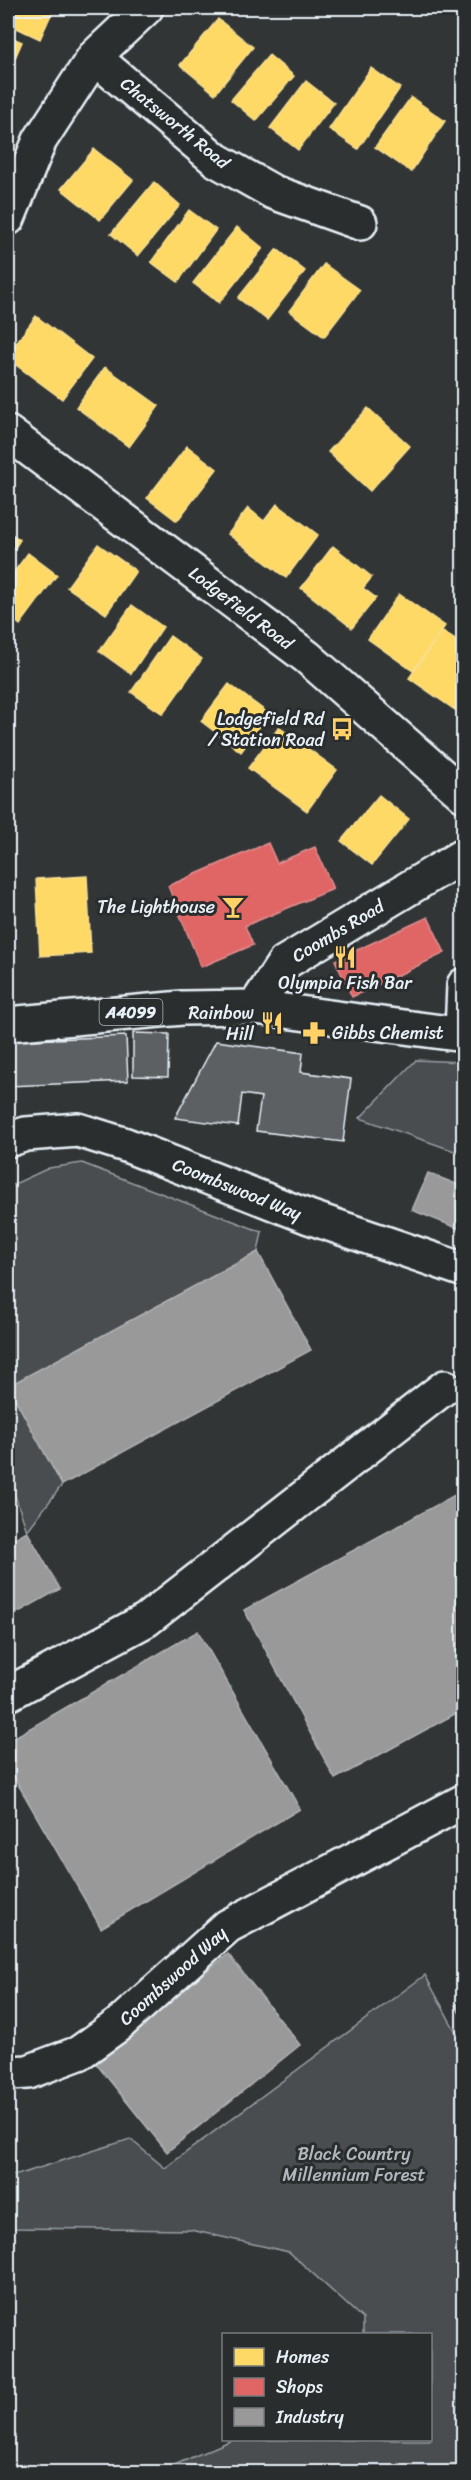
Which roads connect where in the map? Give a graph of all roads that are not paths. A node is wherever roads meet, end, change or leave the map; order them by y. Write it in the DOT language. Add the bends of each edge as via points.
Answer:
graph roads {
  1 [pos="146,8"];
  2 [pos="94,57"];
  3 [pos="8,218"];
  4 [pos="360,223"];
  5 [pos="8,433"];
  6 [pos="464,795"];
  7 [pos="464,855"];
  8 [pos="464,984"];
  9 [pos="255,1007"];
  10 [pos="8,1023"];
  11 [pos="463,1034"];
  12 [pos="8,1140"];
  13 [pos="464,1270"];
  14 [pos="445,1387"];
  15 [pos="8,1694"];
  16 [pos="464,1801"];
  17 [pos="8,2073"];
  1 -- 2 [label="street"];
  2 -- 3 [label="street" via="40,140"];
  2 -- 4 [label="street, Chatsworth Road" via="216,160 273,192"];
  5 -- 6 [label="street, Lodgefield Road" via="307,657"];
  7 -- 9 [label="street, Coombs Road" via="284,963"];
  8 -- 11 [label="street"];
  9 -- 10 [label="street, A4099" via="182,1008"];
  9 -- 11 [label="street, A4099"];
  12 -- 13 [label="street, Coombswood Way" via="26,1134 78,1130 309,1217"];
  14 -- 15 [label="street" via="146,1620"];
  16 -- 17 [label="street, Coombswood Way" via="228,1926 118,2025 79,2054 28,2072"];
}
